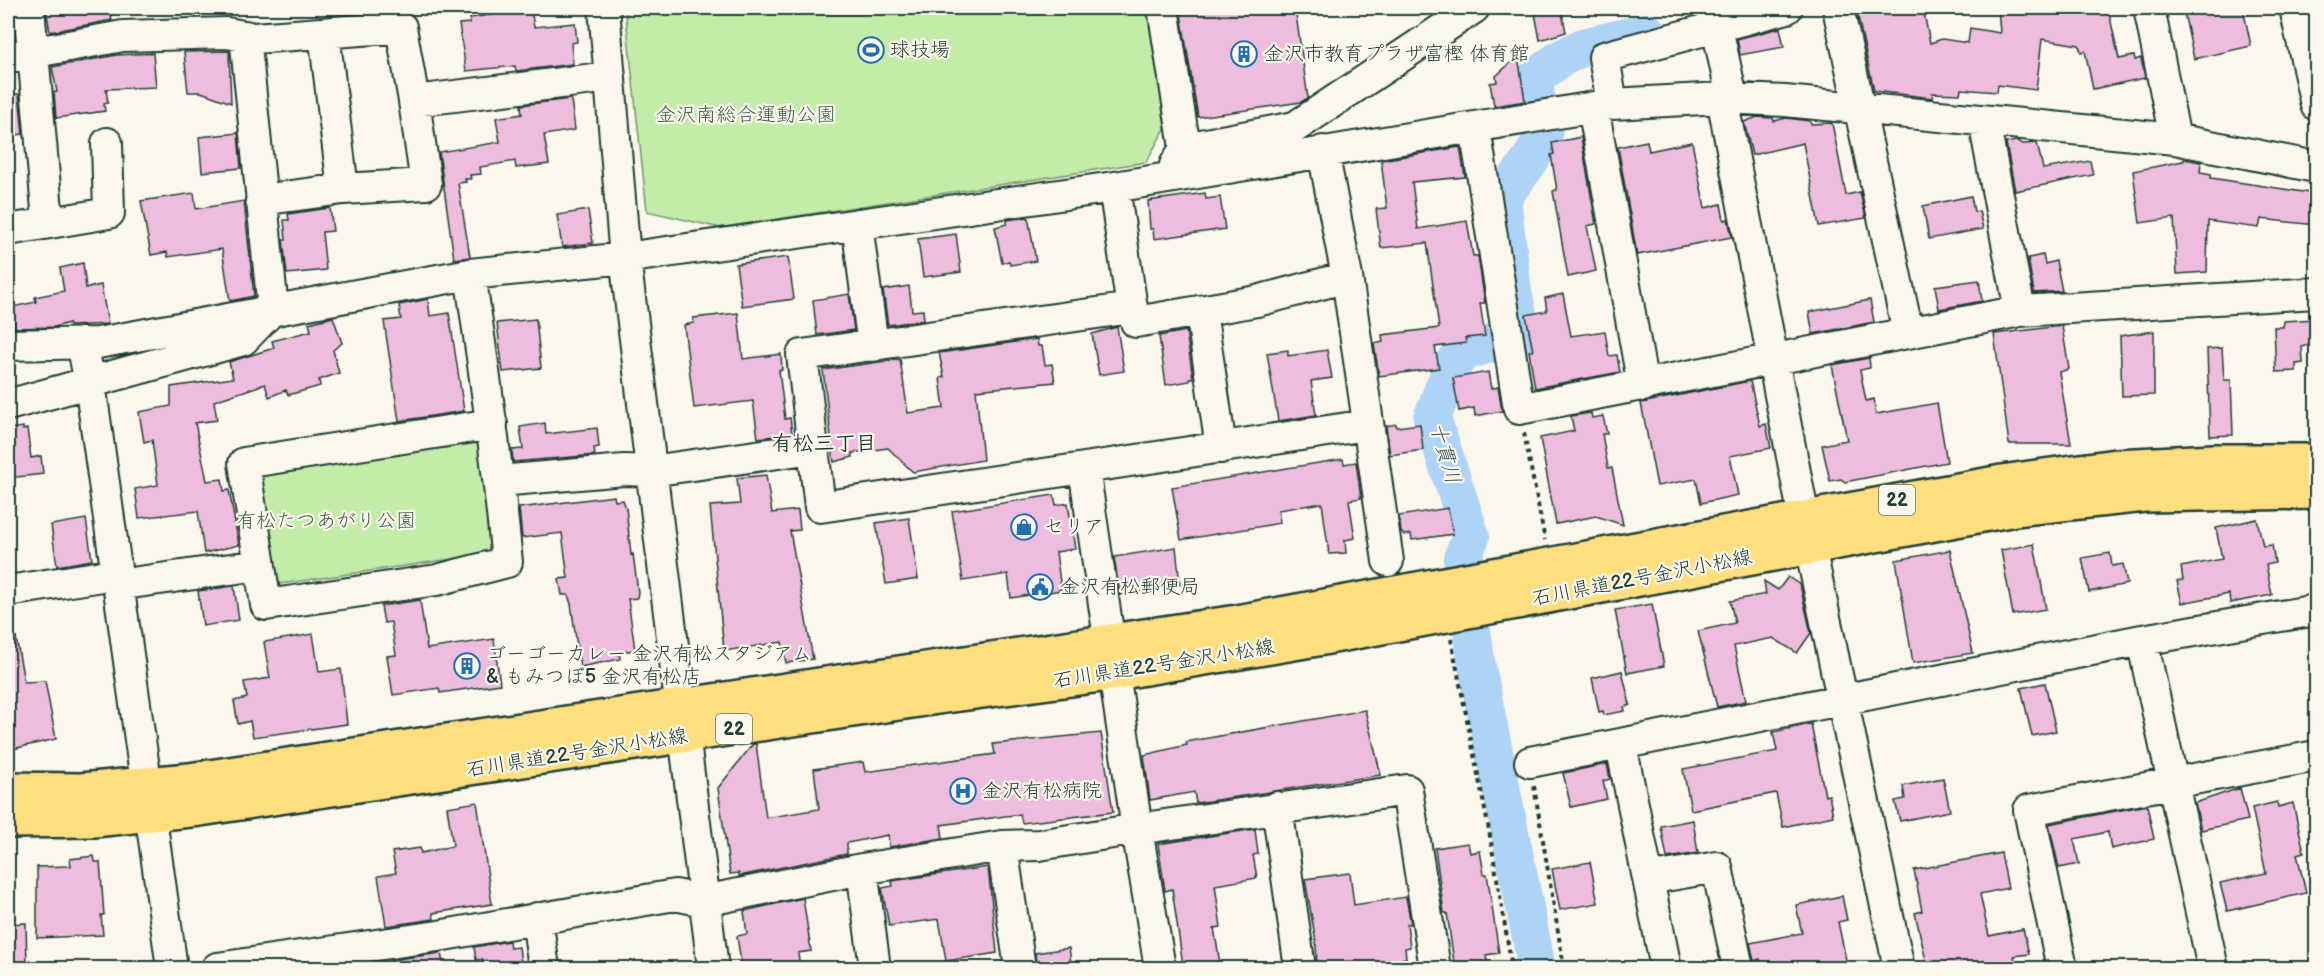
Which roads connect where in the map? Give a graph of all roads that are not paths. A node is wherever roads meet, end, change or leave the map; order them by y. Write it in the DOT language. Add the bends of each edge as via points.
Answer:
graph roads {
  1 [pos="29,8"];
  2 [pos="603,8"];
  3 [pos="1163,8"];
  4 [pos="1474,8"];
  5 [pos="1787,8"];
  6 [pos="1838,8"];
  7 [pos="2149,8"];
  8 [pos="2295,8"];
  9 [pos="399,17"];
  10 [pos="1717,27"];
  11 [pos="324,33"];
  12 [pos="245,36"];
  13 [pos="20,55"];
  14 [pos="610,77"];
  15 [pos="1727,98"];
  16 [pos="414,101"];
  17 [pos="2316,105"];
  18 [pos="1602,106"];
  19 [pos="1860,108"];
  20 [pos="1984,121"];
  21 [pos="1475,128"];
  22 [pos="2175,140"];
  23 [pos="107,143"];
  24 [pos="1305,144"];
  25 [pos="1185,148"];
  26 [pos="2316,167"];
  27 [pos="1167,178"];
  28 [pos="1114,187"];
  29 [pos="343,189"];
  30 [pos="261,200"];
  31 [pos="48,221"];
  32 [pos="857,224"];
  33 [pos="8,230"];
  34 [pos="625,258"];
  35 [pos="470,274"];
  36 [pos="1347,277"];
  37 [pos="2316,293"];
  38 [pos="1132,308"];
  39 [pos="273,309"];
  40 [pos="1201,311"];
  41 [pos="2020,311"];
  42 [pos="1908,333"];
  43 [pos="8,341"];
  44 [pos="82,343"];
  45 [pos="873,346"];
  46 [pos="1774,360"];
  47 [pos="90,383"];
  48 [pos="1643,386"];
  49 [pos="8,405"];
  50 [pos="492,424"];
  51 [pos="1367,425"];
  52 [pos="813,448"];
  53 [pos="1221,448"];
  54 [pos="2316,461"];
  55 [pos="1084,468"];
  56 [pos="651,471"];
  57 [pos="500,481"];
  58 [pos="2316,492"];
  59 [pos="1808,532"];
  60 [pos="1388,561"];
  61 [pos="259,565"];
  62 [pos="116,579"];
  63 [pos="8,591"];
  64 [pos="1464,599"];
  65 [pos="2316,610"];
  66 [pos="1110,640"];
  67 [pos="2142,640"];
  68 [pos="1116,673"];
  69 [pos="1843,701"];
  70 [pos="682,721"];
  71 [pos="1621,745"];
  72 [pos="1530,762"];
  73 [pos="2315,764"];
  74 [pos="2172,783"];
  75 [pos="8,789"];
  76 [pos="149,799"];
  77 [pos="1277,807"];
  78 [pos="8,821"];
  79 [pos="1137,829"];
  80 [pos="1002,846"];
  81 [pos="862,869"];
  82 [pos="1647,879"];
  83 [pos="704,901"];
  84 [pos="537,918"];
  85 [pos="172,969"];
  86 [pos="217,969"];
  87 [pos="544,969"];
  88 [pos="713,969"];
  89 [pos="875,969"];
  90 [pos="1020,969"];
  91 [pos="1160,969"];
  92 [pos="1300,969"];
  93 [pos="1435,969"];
  94 [pos="1666,969"];
  95 [pos="1738,969"];
  96 [pos="1899,969"];
  97 [pos="2062,969"];
  98 [pos="2213,969"];
  1 -- 13 [label="street"];
  2 -- 14 [label="street"];
  3 -- 25 [label="street"];
  4 -- 24 [label="street"];
  5 -- 10 [label="street"];
  6 -- 19 [label="street"];
  7 -- 22 [label="street"];
  8 -- 17 [label="street"];
  9 -- 11 [label="street"];
  9 -- 16 [label="street"];
  10 -- 15 [label="street"];
  10 -- 18 [label="street" via="1604,57"];
  11 -- 12 [label="street"];
  11 -- 29 [label="street"];
  12 -- 13 [label="street" via="123,36"];
  12 -- 30 [label="street"];
  13 -- 31 [label="street"];
  14 -- 16 [label="street"];
  14 -- 34 [label="street"];
  15 -- 18 [label="street"];
  15 -- 19 [label="street"];
  15 -- 46 [label="street"];
  16 -- 29 [label="street" via="426,183"];
  18 -- 21 [label="street"];
  18 -- 48 [label="street"];
  19 -- 20 [label="street"];
  19 -- 42 [label="street"];
  20 -- 22 [label="street"];
  20 -- 41 [label="street"];
  21 -- 24 [label="street"];
  21 -- 48 [label="street" via="1519,409"];
  22 -- 26 [label="street"];
  23 -- 31 [label="street" via="109,213"];
  24 -- 25 [label="street"];
  24 -- 27 [label="street"];
  24 -- 36 [label="street"];
  25 -- 27 [label="street"];
  27 -- 28 [label="street"];
  28 -- 32 [label="street"];
  28 -- 38 [label="street"];
  29 -- 30 [label="street"];
  30 -- 39 [label="street"];
  31 -- 33 [label="street"];
  32 -- 34 [label="street"];
  32 -- 45 [label="street"];
  34 -- 35 [label="street"];
  34 -- 56 [label="street"];
  35 -- 39 [label="street" via="330,302"];
  35 -- 50 [label="street"];
  36 -- 40 [label="street"];
  36 -- 51 [label="street"];
  37 -- 41 [label="street"];
  38 -- 40 [label="street" via="1136,322"];
  38 -- 45 [label="street"];
  39 -- 44 [label="street"];
  39 -- 47 [label="street" via="243,340"];
  40 -- 53 [label="street"];
  41 -- 42 [label="street"];
  42 -- 46 [label="street"];
  43 -- 44 [label="street"];
  44 -- 47 [label="street"];
  45 -- 52 [label="street" via="802,355"];
  46 -- 48 [label="street"];
  46 -- 59 [label="street"];
  47 -- 49 [label="street"];
  47 -- 62 [label="street"];
  50 -- 57 [label="street"];
  50 -- 61 [label="street" via="244,463"];
  51 -- 53 [label="street"];
  51 -- 60 [label="street"];
  52 -- 55 [label="street" via="820,507"];
  52 -- 56 [label="street"];
  53 -- 55 [label="street"];
  54 -- 59 [label="main road, 石川県道22号金沢小松線 / 22" via="2116,466 1923,494"];
  55 -- 66 [label="street"];
  56 -- 57 [label="street"];
  56 -- 70 [label="street"];
  57 -- 61 [label="street" via="507,562 437,580 266,604"];
  58 -- 59 [label="main road, 石川県道22号金沢小松線 / 22" via="2079,500"];
  59 -- 64 [label="main road, 石川県道22号金沢小松線 / 22"];
  59 -- 69 [label="street"];
  61 -- 62 [label="street"];
  62 -- 63 [label="street"];
  62 -- 76 [label="street"];
  64 -- 66 [label="main road, 石川県道22号金沢小松線 / 22" via="1237,622"];
  64 -- 68 [label="main road, 石川県道22号金沢小松線 / 22"];
  65 -- 67 [label="street"];
  66 -- 68 [label="street"];
  66 -- 70 [label="main road, 石川県道22号金沢小松線 / 22"];
  67 -- 69 [label="street"];
  67 -- 74 [label="street"];
  68 -- 70 [label="main road, 石川県道22号金沢小松線 / 22" via="945,696"];
  68 -- 79 [label="street"];
  69 -- 71 [label="street"];
  69 -- 96 [label="street"];
  70 -- 76 [label="main road, 石川県道22号金沢小松線 / 22" via="189,780"];
  70 -- 83 [label="street"];
  71 -- 72 [label="street"];
  71 -- 82 [label="street"];
  73 -- 74 [label="street"];
  74 -- 97 [label="street" via="2029,810"];
  74 -- 98 [label="street"];
  75 -- 76 [label="main road, 石川県道22号金沢小松線 / 22" via="81,790"];
  76 -- 78 [label="main road, 石川県道22号金沢小松線 / 22" via="94,820"];
  76 -- 85 [label="street"];
  77 -- 79 [label="street"];
  77 -- 92 [label="street"];
  77 -- 93 [label="street" via="1407,790"];
  79 -- 80 [label="street"];
  79 -- 91 [label="street"];
  80 -- 81 [label="street"];
  80 -- 90 [label="street"];
  81 -- 83 [label="street"];
  81 -- 89 [label="street"];
  82 -- 94 [label="street"];
  82 -- 95 [label="street" via="1717,867"];
  83 -- 84 [label="street" via="675,895"];
  83 -- 88 [label="street"];
  84 -- 86 [label="street"];
  84 -- 87 [label="street"];
}
